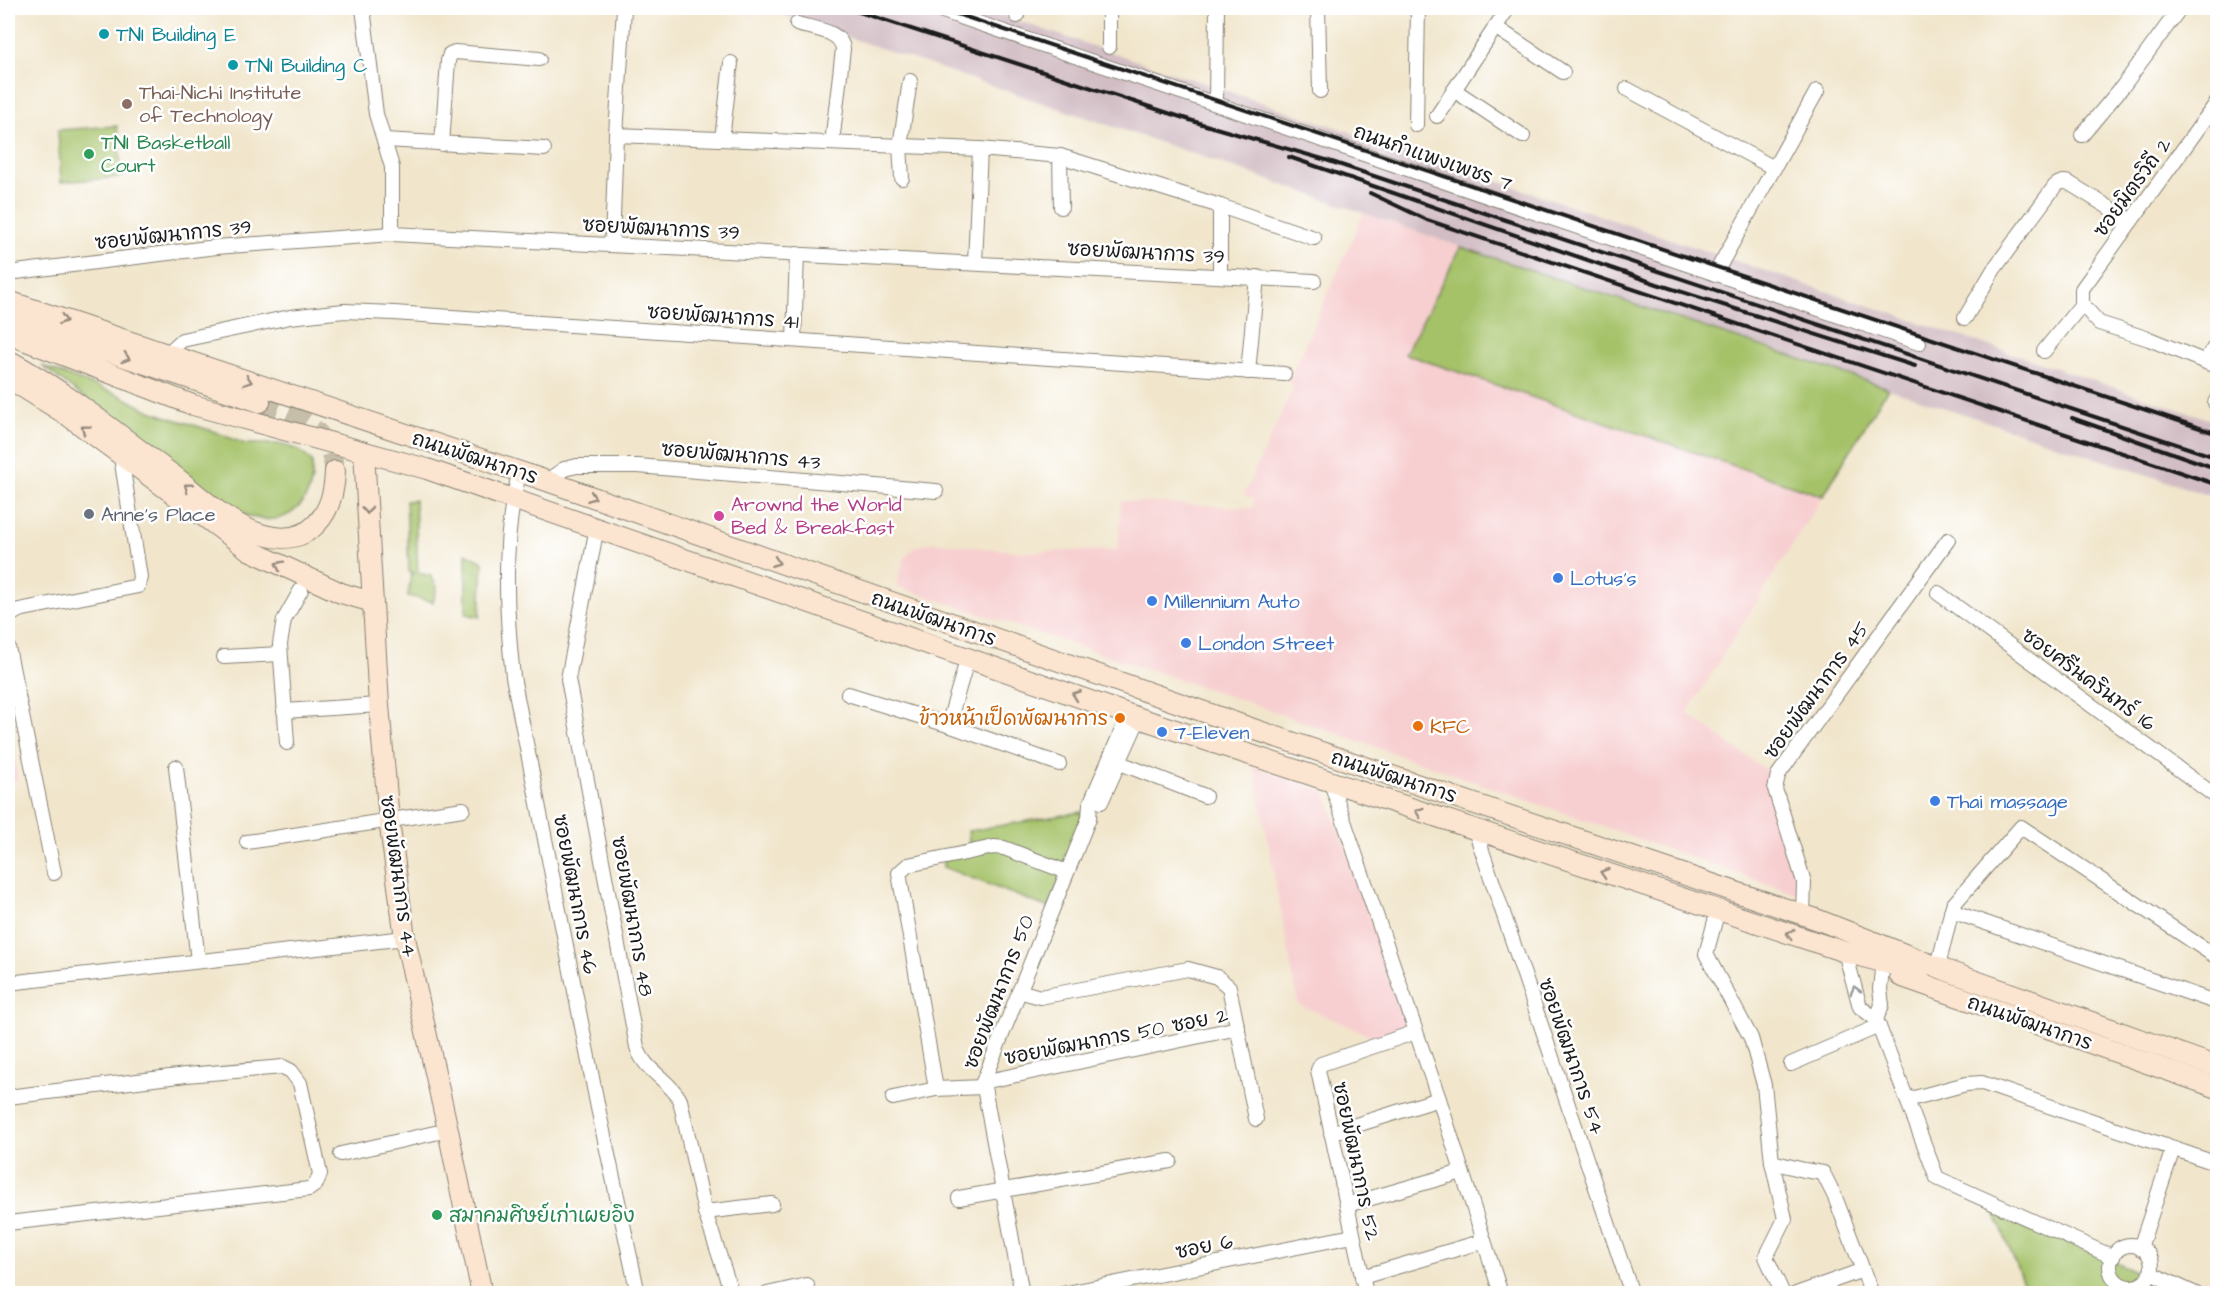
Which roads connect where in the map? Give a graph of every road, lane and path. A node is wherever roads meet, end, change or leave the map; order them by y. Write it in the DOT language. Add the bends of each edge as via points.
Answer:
graph roads {
  1 [pos="363,8"];
  2 [pos="624,8"];
  3 [pos="934,8"];
  4 [pos="1109,8"];
  5 [pos="1217,8"];
  6 [pos="1318,8"];
  7 [pos="1418,8"];
  8 [pos="1508,8"];
  9 [pos="2180,8"];
  10 [pos="797,24"];
  11 [pos="1495,27"];
  12 [pos="1109,47"];
  13 [pos="540,59"];
  14 [pos="731,63"];
  15 [pos="1563,72"];
  16 [pos="910,81"];
  17 [pos="1627,89"];
  18 [pos="1454,90"];
  19 [pos="1320,91"];
  20 [pos="1817,91"];
  21 [pos="2217,101"];
  22 [pos="1216,103"];
  23 [pos="1437,116"];
  24 [pos="1416,125"];
  25 [pos="616,135"];
  26 [pos="2082,135"];
  27 [pos="1522,136"];
  28 [pos="722,139"];
  29 [pos="385,141"];
  30 [pos="832,143"];
  31 [pos="442,144"];
  32 [pos="900,146"];
  33 [pos="544,149"];
  34 [pos="980,149"];
  35 [pos="1060,156"];
  36 [pos="1774,168"];
  37 [pos="902,178"];
  38 [pos="1220,206"];
  39 [pos="1061,207"];
  40 [pos="2131,221"];
  41 [pos="392,234"];
  42 [pos="1314,238"];
  43 [pos="612,244"];
  44 [pos="797,254"];
  45 [pos="975,263"];
  46 [pos="8,273"];
  47 [pos="1715,274"];
  48 [pos="1220,275"];
  49 [pos="1257,278"];
  50 [pos="1314,281"];
  51 [pos="2081,300"];
  52 [pos="8,302"];
  53 [pos="8,318"];
  54 [pos="1965,318"];
  55 [pos="8,334"];
  56 [pos="794,340"];
  57 [pos="2217,342"];
  58 [pos="1919,343"];
  59 [pos="2044,351"];
  60 [pos="166,354"];
  61 [pos="8,360"];
  62 [pos="2211,364"];
  63 [pos="1248,372"];
  64 [pos="1284,374"];
  65 [pos="8,378"];
  66 [pos="260,402"];
  67 [pos="364,452"];
  68 [pos="121,457"];
  69 [pos="335,471"];
  70 [pos="520,472"];
  71 [pos="548,481"];
  72 [pos="936,492"];
  73 [pos="512,498"];
  74 [pos="597,527"];
  75 [pos="1948,540"];
  76 [pos="301,590"];
  77 [pos="1938,593"];
  78 [pos="372,602"];
  79 [pos="8,616"];
  80 [pos="8,647"];
  81 [pos="280,654"];
  82 [pos="224,657"];
  83 [pos="968,657"];
  84 [pos="848,694"];
  85 [pos="378,705"];
  86 [pos="284,711"];
  87 [pos="1134,716"];
  88 [pos="948,725"];
  89 [pos="287,743"];
  90 [pos="1120,763"];
  91 [pos="1059,764"];
  92 [pos="176,766"];
  93 [pos="1331,783"];
  94 [pos="1205,796"];
  95 [pos="2217,798"];
  96 [pos="463,809"];
  97 [pos="1089,818"];
  98 [pos="389,820"];
  99 [pos="1475,830"];
  100 [pos="247,842"];
  101 [pos="1066,872"];
  102 [pos="54,873"];
  103 [pos="1718,910"];
  104 [pos="1951,911"];
  105 [pos="1803,914"];
  106 [pos="1860,935"];
  107 [pos="405,938"];
  108 [pos="1845,952"];
  109 [pos="1940,958"];
  110 [pos="2217,958"];
  111 [pos="198,961"];
  112 [pos="1882,970"];
  113 [pos="8,983"];
  114 [pos="1019,991"];
  115 [pos="2217,1003"];
  116 [pos="1878,1023"];
  117 [pos="1238,1028"];
  118 [pos="1416,1032"];
  119 [pos="2108,1033"];
  120 [pos="2217,1054"];
  121 [pos="1791,1064"];
  122 [pos="2217,1067"];
  123 [pos="2217,1077"];
  124 [pos="983,1085"];
  125 [pos="2217,1088"];
  126 [pos="936,1089"];
  127 [pos="8,1097"];
  128 [pos="893,1098"];
  129 [pos="1439,1099"];
  130 [pos="1907,1100"];
  131 [pos="1256,1119"];
  132 [pos="448,1131"];
  133 [pos="1331,1132"];
  134 [pos="2173,1149"];
  135 [pos="341,1154"];
  136 [pos="1170,1161"];
  137 [pos="1772,1162"];
  138 [pos="2217,1164"];
  139 [pos="1462,1172"];
  140 [pos="1003,1191"];
  141 [pos="959,1198"];
  142 [pos="772,1204"];
  143 [pos="1347,1205"];
  144 [pos="705,1212"];
  145 [pos="8,1223"];
  146 [pos="1353,1236"];
  147 [pos="1484,1241"];
  148 [pos="2140,1248"];
  149 [pos="2113,1257"];
  150 [pos="1863,1270"];
  151 [pos="2150,1274"];
  152 [pos="1362,1277"];
  153 [pos="807,1286"];
  154 [pos="2121,1289"];
  155 [pos="482,1293"];
  156 [pos="638,1293"];
  157 [pos="732,1293"];
  158 [pos="767,1293"];
  159 [pos="1022,1293"];
  160 [pos="1062,1293"];
  161 [pos="1366,1293"];
  162 [pos="1501,1293"];
  163 [pos="1632,1293"];
  164 [pos="1783,1293"];
  165 [pos="1796,1293"];
  166 [pos="1872,1293"];
  167 [pos="2196,1293"];
  1 -- 29 [label="street" via="376,114"];
  2 -- 25 [label="street"];
  3 -- 22 [label="street, ถนนกำแพงเพชร 7"];
  4 -- 12 [label="street"];
  5 -- 22 [label="street"];
  6 -- 19 [label="street"];
  7 -- 24 [label="street"];
  8 -- 11 [label="street"];
  9 -- 26 [label="street"];
  10 -- 30 [label="street" via="836,35 842,42"];
  11 -- 15 [label="street"];
  11 -- 18 [label="street"];
  13 -- 31 [label="street" via="450,54"];
  14 -- 28 [label="street"];
  16 -- 32 [label="street"];
  17 -- 36 [label="street"];
  18 -- 23 [label="street"];
  18 -- 27 [label="street"];
  20 -- 36 [label="street"];
  21 -- 40 [label="street, ซอยมิตรวิถี 2"];
  22 -- 47 [label="street, ถนนกำแพงเพชร 7"];
  25 -- 28 [label="street"];
  25 -- 43 [label="street"];
  28 -- 30 [label="street"];
  29 -- 31 [label="street"];
  29 -- 41 [label="street" via="392,167"];
  30 -- 32 [label="street"];
  31 -- 33 [label="street"];
  32 -- 34 [label="street"];
  32 -- 37 [label="street"];
  34 -- 35 [label="street"];
  34 -- 45 [label="street"];
  35 -- 38 [label="street"];
  35 -- 39 [label="street"];
  36 -- 47 [label="street"];
  38 -- 42 [label="street"];
  38 -- 48 [label="street"];
  40 -- 51 [label="street, ซอยมิตรวิถี 2" via="2082,289"];
  40 -- 54 [label="street" via="2069,183 2060,182 1994,269"];
  41 -- 43 [label="street, ซอยพัฒนาการ 39"];
  41 -- 46 [label="street, ซอยพัฒนาการ 39" via="216,247"];
  43 -- 44 [label="street, ซอยพัฒนาการ 39"];
  44 -- 45 [label="street, ซอยพัฒนาการ 39"];
  44 -- 56 [label="street"];
  45 -- 48 [label="street, ซอยพัฒนาการ 39"];
  47 -- 58 [label="street, ถนนกำแพงเพชร 7"];
  48 -- 49 [label="street, ซอยพัฒนาการ 39"];
  49 -- 50 [label="street, ซอยพัฒนาการ 39"];
  49 -- 63 [label="street"];
  51 -- 59 [label="street, ซอยมิตรวิถี 2"];
  51 -- 62 [label="street" via="2099,323"];
  52 -- 60 [label="main road, ถนนพัฒนาการ, one-way"];
  53 -- 66 [label="main road, one-way"];
  55 -- 67 [label="main road, ถนนพัฒนาการ" via="193,405"];
  56 -- 60 [label="street, ซอยพัฒนาการ 41" via="344,311 290,317 182,340"];
  56 -- 63 [label="street, ซอยพัฒนาการ 41"];
  57 -- 62 [label="street"];
  60 -- 70 [label="main road, ถนนพัฒนาการ, one-way"];
  69 -- 61 [label="main road, one-way" via="331,500 320,522 298,537 263,535 226,516 83,408"];
  63 -- 64 [label="street, ซอยพัฒนาการ 41"];
  68 -- 65 [label="main road, one-way"];
  67 -- 73 [label="main road, ถนนพัฒนาการ"];
  67 -- 78 [label="main road, ซอยพัฒนาการ 44, one-way"];
  78 -- 68 [label="main road, one-way" via="341,593 249,550"];
  68 -- 79 [label="street" via="140,577 138,586 19,610"];
  70 -- 71 [label="main road, ถนนพัฒนาการ"];
  70 -- 73 [label="street, ซอยพัฒนาการ 46"];
  71 -- 72 [label="street, ซอยพัฒนาการ 43" via="577,465 638,466"];
  71 -- 105 [label="main road, ถนนพัฒนาการ, one-way" via="1241,725"];
  73 -- 74 [label="main road, ถนนพัฒนาการ"];
  73 -- 156 [label="street, ซอยพัฒนาการ 46" via="508,555 513,676"];
  74 -- 83 [label="main road, ถนนพัฒนาการ"];
  74 -- 144 [label="street, ซอยพัฒนาการ 48" via="568,679 637,1047 646,1065 676,1091 680,1100"];
  75 -- 105 [label="street, ซอยพัฒนาการ 45" via="1778,775 1775,789 1804,882"];
  76 -- 81 [label="street" via="284,620"];
  77 -- 95 [label="street, ซอยศรีนครินทร์ 16"];
  78 -- 85 [label="main road, ซอยพัฒนาการ 44"];
  80 -- 102 [label="street"];
  81 -- 82 [label="street"];
  81 -- 86 [label="street"];
  87 -- 83 [label="main road, ถนนพัฒนาการ, one-way"];
  83 -- 88 [label="street"];
  84 -- 88 [label="street"];
  85 -- 86 [label="street"];
  85 -- 98 [label="main road, ซอยพัฒนาการ 44"];
  86 -- 89 [label="street"];
  87 -- 90 [label="street, ซอยพัฒนาการ 50"];
  87 -- 93 [label="main road, ถนนพัฒนาการ"];
  87 -- 97 [label="street, ซอยพัฒนาการ 50" via="1090,804"];
  88 -- 91 [label="street"];
  90 -- 94 [label="street"];
  90 -- 97 [label="street, ซอยพัฒนาการ 50"];
  92 -- 111 [label="street"];
  99 -- 93 [label="main road, ถนนพัฒนาการ, one-way"];
  93 -- 118 [label="street"];
  96 -- 98 [label="street"];
  97 -- 101 [label="street, ซอยพัฒนาการ 50"];
  98 -- 100 [label="street"];
  98 -- 107 [label="main road, ซอยพัฒนาการ 44"];
  103 -- 99 [label="main road, ถนนพัฒนาการ, one-way"];
  99 -- 163 [label="street, ซอยพัฒนาการ 54"];
  101 -- 114 [label="street, ซอยพัฒนาการ 50"];
  101 -- 126 [label="street" via="994,847 908,865 899,873"];
  108 -- 103 [label="main road, ถนนพัฒนาการ, one-way"];
  103 -- 137 [label="street" via="1706,954 1751,1038 1764,1085"];
  104 -- 109 [label="street"];
  104 -- 110 [label="street" via="2020,828"];
  104 -- 115 [label="street"];
  105 -- 106 [label="main road, ถนนพัฒนาการ"];
  106 -- 109 [label="main road, ถนนพัฒนาการ"];
  106 -- 119 [label="main road, ถนนพัฒนาการ"];
  107 -- 111 [label="street"];
  107 -- 132 [label="main road, ซอยพัฒนาการ 44"];
  108 -- 112 [label="main road, ถนนพัฒนาการ"];
  116 -- 108 [label="street, one-way" via="1860,1007"];
  108 -- 119 [label="main road, ถนนพัฒนาการ"];
  109 -- 120 [label="main road, ถนนพัฒนาการ"];
  111 -- 113 [label="street"];
  112 -- 116 [label="street"];
  112 -- 125 [label="main road, ถนนพัฒนาการ"];
  114 -- 117 [label="street" via="1040,997 1194,970 1217,977 1229,987"];
  114 -- 124 [label="street, ซอยพัฒนาการ 50"];
  116 -- 121 [label="street"];
  116 -- 130 [label="street"];
  117 -- 124 [label="street, ซอยพัฒนาการ 50 ซอย 2"];
  117 -- 131 [label="street, ซอยพัฒนาการ 50 ซอย 2"];
  118 -- 129 [label="street"];
  118 -- 133 [label="street, ซอยพัฒนาการ 52" via="1319,1066"];
  119 -- 122 [label="main road, ถนนพัฒนาการ"];
  119 -- 123 [label="main road, ถนนพัฒนาการ"];
  124 -- 126 [label="street, ซอยพัฒนาการ 50 ซอย 2"];
  124 -- 140 [label="street, ซอยพัฒนาการ 50"];
  126 -- 128 [label="street, ซอยพัฒนาการ 50 ซอย 2"];
  127 -- 145 [label="street" via="283,1067 300,1083 320,1174 309,1189"];
  129 -- 133 [label="street"];
  129 -- 139 [label="street"];
  130 -- 134 [label="street" via="1982,1083"];
  130 -- 149 [label="street" via="1937,1178"];
  132 -- 135 [label="street"];
  132 -- 155 [label="main road, ซอยพัฒนาการ 44"];
  133 -- 143 [label="street, ซอยพัฒนาการ 52"];
  134 -- 138 [label="street"];
  134 -- 148 [label="street"];
  136 -- 140 [label="street"];
  137 -- 150 [label="street" via="1823,1173"];
  137 -- 164 [label="street" via="1785,1219 1766,1257"];
  139 -- 143 [label="street"];
  139 -- 147 [label="street"];
  140 -- 141 [label="street"];
  140 -- 159 [label="street, ซอยพัฒนาการ 50"];
  142 -- 144 [label="street"];
  143 -- 146 [label="street, ซอยพัฒนาการ 52"];
  144 -- 157 [label="street, ซอยพัฒนาการ 48"];
  146 -- 152 [label="street, ซอยพัฒนาการ 52"];
  146 -- 160 [label="street, ซอย 6"];
  147 -- 152 [label="street"];
  147 -- 162 [label="street"];
  148 -- 149 [label="street" via="2126,1246"];
  148 -- 151 [label="street" via="2150,1257"];
  149 -- 154 [label="street" via="2110,1266"];
  150 -- 165 [label="street"];
  150 -- 166 [label="street"];
  151 -- 154 [label="street" via="2145,1282"];
  151 -- 167 [label="street"];
  152 -- 161 [label="street, ซอยพัฒนาการ 52"];
  153 -- 158 [label="street"];
}
